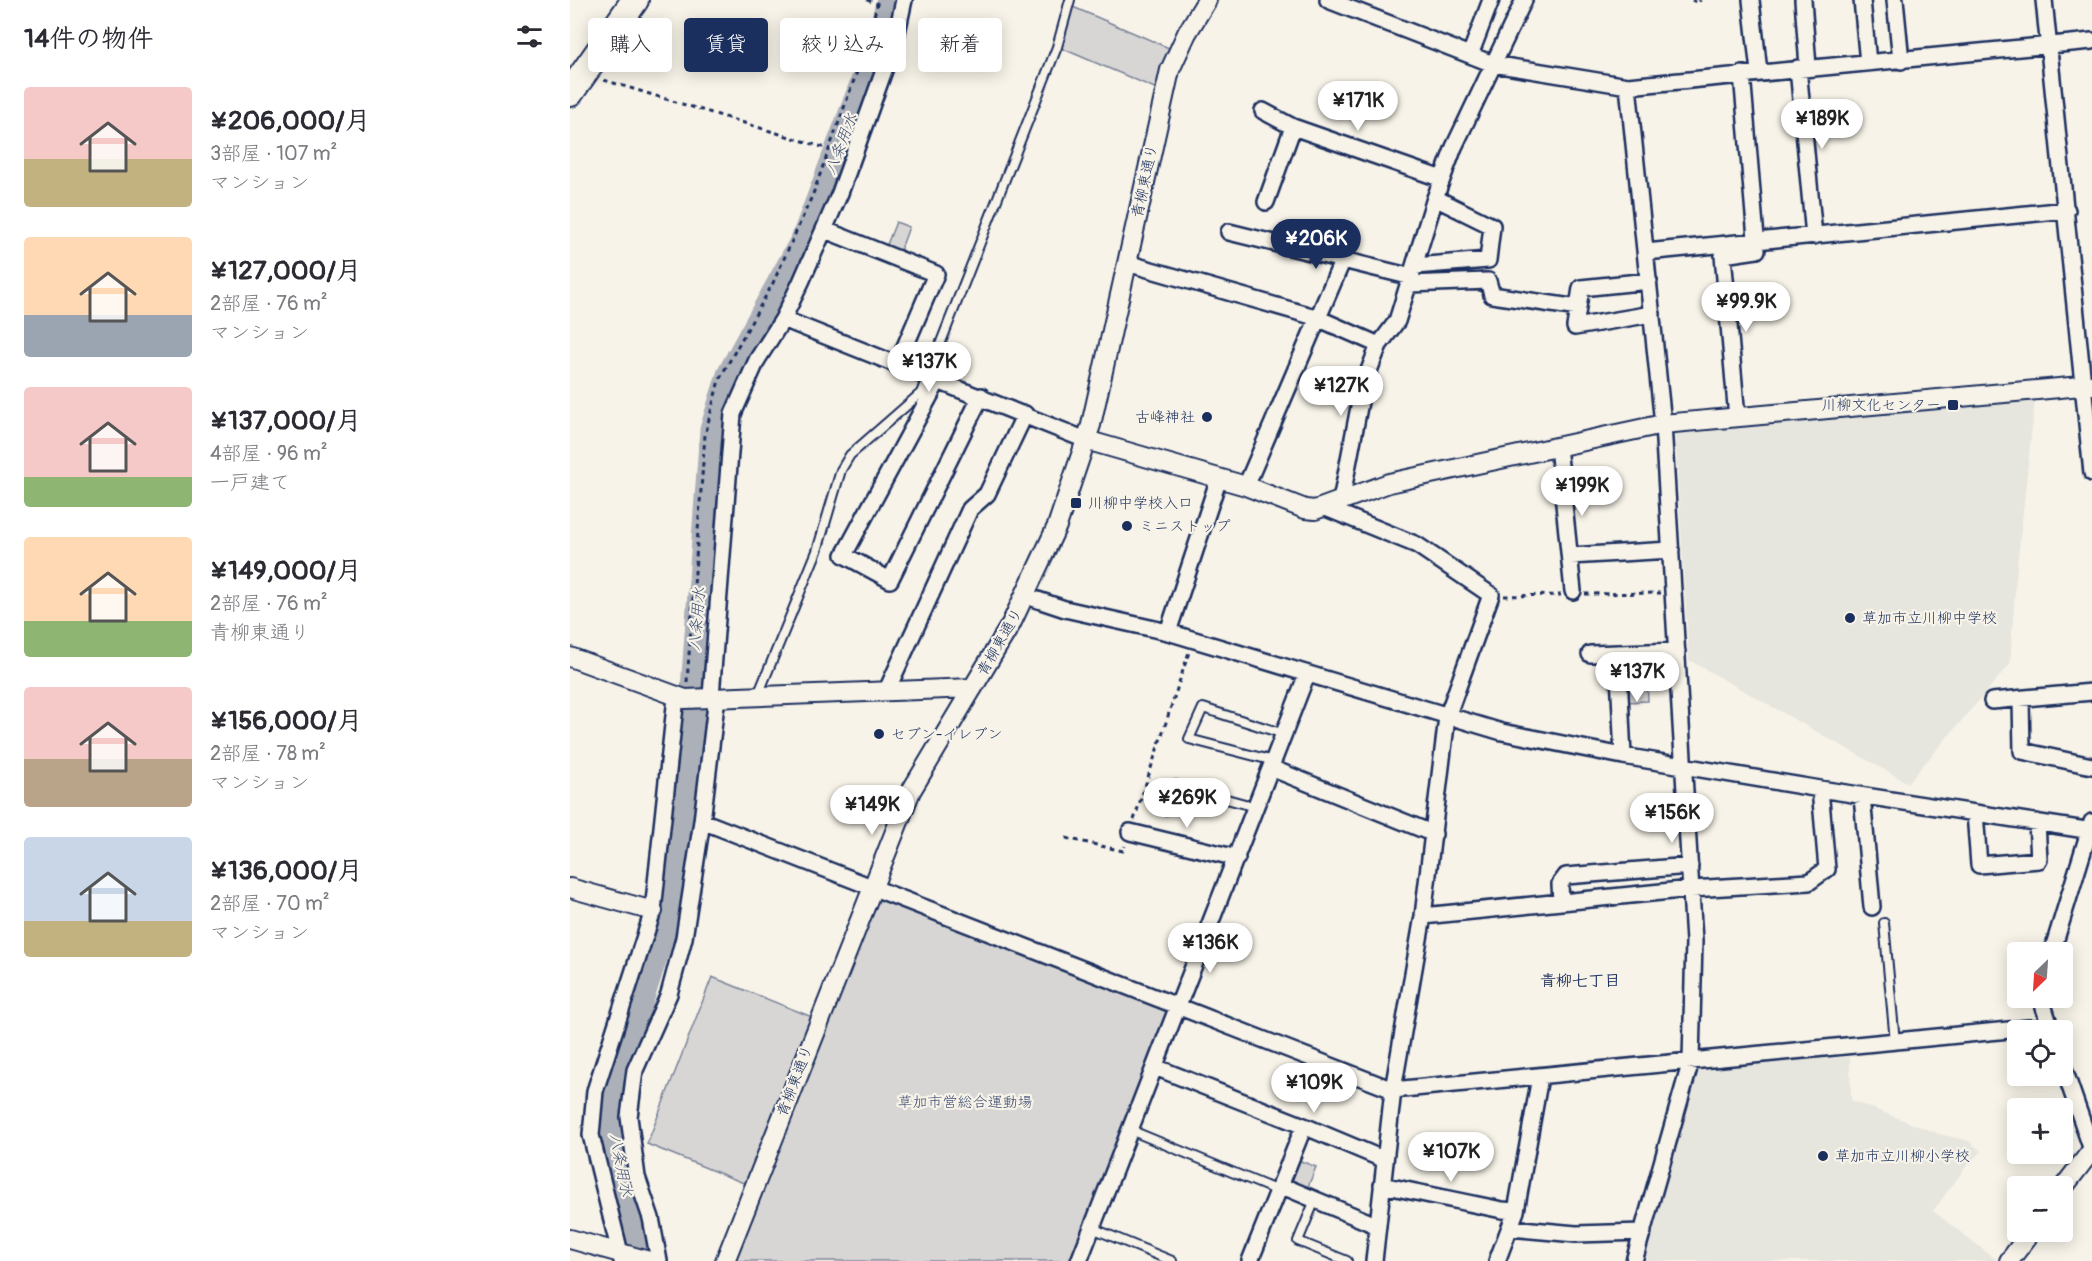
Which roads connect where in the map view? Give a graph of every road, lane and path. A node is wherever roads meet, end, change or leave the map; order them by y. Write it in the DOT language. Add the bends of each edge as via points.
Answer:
graph roads {
  1 [pos="635,0"];
  2 [pos="867,0"];
  3 [pos="904,0"];
  4 [pos="1070,0"];
  5 [pos="1207,0"];
  6 [pos="1328,0"];
  7 [pos="1491,0"];
  8 [pos="1524,0"];
  9 [pos="1692,0"];
  10 [pos="1700,0"];
  11 [pos="1751,0"];
  12 [pos="1803,0"];
  13 [pos="1862,0"];
  14 [pos="1895,0"];
  15 [pos="2044,0"];
  16 [pos="877,3"];
  17 [pos="2092,41"];
  18 [pos="2047,45"];
  19 [pos="1470,54"];
  20 [pos="1901,61"];
  21 [pos="1868,63"];
  22 [pos="1492,64"];
  23 [pos="1803,68"];
  24 [pos="1759,72"];
  25 [pos="1742,74"];
  26 [pos="575,78"];
  27 [pos="1628,86"];
  28 [pos="1263,111"];
  29 [pos="1293,127"];
  30 [pos="829,149"];
  31 [pos="1442,179"];
  32 [pos="1435,198"];
  33 [pos="1266,202"];
  34 [pos="2067,210"];
  35 [pos="825,230"];
  36 [pos="1229,232"];
  37 [pos="1814,236"];
  38 [pos="1756,241"];
  39 [pos="1646,252"];
  40 [pos="1343,258"];
  41 [pos="1127,263"];
  42 [pos="1412,276"];
  43 [pos="1649,281"];
  44 [pos="1578,308"];
  45 [pos="1652,314"];
  46 [pos="1318,318"];
  47 [pos="783,319"];
  48 [pos="1379,345"];
  49 [pos="898,363"];
  50 [pos="933,377"];
  51 [pos="2088,385"];
  52 [pos="981,396"];
  53 [pos="1025,414"];
  54 [pos="1737,418"];
  55 [pos="1663,424"];
  56 [pos="1086,440"];
  57 [pos="1558,446"];
  58 [pos="2092,472"];
  59 [pos="1220,478"];
  60 [pos="1246,486"];
  61 [pos="1333,505"];
  62 [pos="1671,550"];
  63 [pos="1570,556"];
  64 [pos="1573,591"];
  65 [pos="1026,596"];
  66 [pos="1168,632"];
  67 [pos="1193,640"];
  68 [pos="1677,651"];
  69 [pos="1618,653"];
  70 [pos="1590,654"];
  71 [pos="570,657"];
  72 [pos="1307,674"];
  73 [pos="973,688"];
  74 [pos="887,690"];
  75 [pos="2092,692"];
  76 [pos="758,695"];
  77 [pos="714,696"];
  78 [pos="681,698"];
  79 [pos="2021,699"];
  80 [pos="1992,701"];
  81 [pos="1447,717"];
  82 [pos="1284,735"];
  83 [pos="1623,756"];
  84 [pos="1273,765"];
  85 [pos="1683,766"];
  86 [pos="2092,766"];
  87 [pos="1820,789"];
  88 [pos="1862,796"];
  89 [pos="1256,807"];
  90 [pos="1166,810"];
  91 [pos="1974,813"];
  92 [pos="702,821"];
  93 [pos="2037,822"];
  94 [pos="2091,828"];
  95 [pos="1130,832"];
  96 [pos="1434,834"];
  97 [pos="1066,838"];
  98 [pos="1237,858"];
  99 [pos="1690,866"];
  100 [pos="872,885"];
  101 [pos="570,888"];
  102 [pos="1691,890"];
  103 [pos="1561,902"];
  104 [pos="1872,907"];
  105 [pos="653,911"];
  106 [pos="1423,916"];
  107 [pos="1884,923"];
  108 [pos="2055,942"];
  109 [pos="1179,1006"];
  110 [pos="2007,1032"];
  111 [pos="1895,1042"];
  112 [pos="1691,1061"];
  113 [pos="1155,1067"];
  114 [pos="1540,1077"];
  115 [pos="2070,1086"];
  116 [pos="1393,1090"];
  117 [pos="1304,1126"];
  118 [pos="1130,1130"];
  119 [pos="2092,1150"];
  120 [pos="1385,1160"];
  121 [pos="2072,1176"];
  122 [pos="1382,1185"];
  123 [pos="1279,1188"];
  124 [pos="1315,1200"];
  125 [pos="1516,1211"];
  126 [pos="1378,1226"];
  127 [pos="1092,1228"];
  128 [pos="1510,1228"];
  129 [pos="1643,1232"];
  130 [pos="570,1239"];
  131 [pos="2023,1242"];
  132 [pos="623,1256"];
  133 [pos="649,1261"];
  134 [pos="659,1261"];
  135 [pos="724,1261"];
  136 [pos="1079,1261"];
  137 [pos="1172,1261"];
  138 [pos="1250,1261"];
  139 [pos="1347,1261"];
  140 [pos="1374,1261"];
  141 [pos="1497,1261"];
  142 [pos="1634,1261"];
  143 [pos="2009,1261"];
  1 -- 26 [label="highway"];
  2 -- 16 [label="path"];
  3 -- 35 [label="street" via="896,37"];
  4 -- 50 [label="lane" via="1057,47"];
  5 -- 41 [label="street, 青柳東通り" via="1186,33 1170,70"];
  6 -- 19 [label="street"];
  7 -- 19 [label="street"];
  8 -- 22 [label="street"];
  9 -- 10 [label="path"];
  11 -- 24 [label="street"];
  12 -- 23 [label="street"];
  13 -- 21 [label="street"];
  14 -- 20 [label="street"];
  15 -- 18 [label="street"];
  17 -- 18 [label="street"];
  18 -- 20 [label="street"];
  18 -- 34 [label="street"];
  19 -- 22 [label="street"];
  20 -- 21 [label="street"];
  21 -- 23 [label="street"];
  22 -- 27 [label="street"];
  22 -- 31 [label="street"];
  23 -- 24 [label="street"];
  23 -- 37 [label="street"];
  24 -- 25 [label="street"];
  25 -- 27 [label="street"];
  25 -- 38 [label="street"];
  26 -- 30 [label="path"];
  27 -- 39 [label="street"];
  28 -- 29 [label="street"];
  29 -- 31 [label="street"];
  29 -- 33 [label="street"];
  31 -- 32 [label="street"];
  32 -- 42 [label="street"];
  32 -- 42 [label="street" via="1492,226 1488,260"];
  34 -- 37 [label="street"];
  34 -- 51 [label="street"];
  35 -- 47 [label="street"];
  35 -- 49 [label="street" via="936,274"];
  36 -- 40 [label="street"];
  37 -- 38 [label="street"];
  38 -- 39 [label="street"];
  38 -- 54 [label="street" via="1757,250 1723,255"];
  39 -- 43 [label="street"];
  40 -- 42 [label="street"];
  40 -- 46 [label="street"];
  41 -- 46 [label="street"];
  41 -- 56 [label="street, 青柳東通り"];
  42 -- 44 [label="street" via="1488,281 1492,295"];
  42 -- 48 [label="street" via="1397,321"];
  43 -- 44 [label="street" via="1581,288"];
  43 -- 45 [label="street"];
  44 -- 45 [label="street" via="1575,327"];
  45 -- 55 [label="street"];
  46 -- 48 [label="street"];
  46 -- 60 [label="street"];
  47 -- 49 [label="street"];
  47 -- 77 [label="street" via="757,360 733,414"];
  48 -- 61 [label="street" via="1363,386"];
  49 -- 50 [label="street"];
  50 -- 52 [label="street"];
  50 -- 52 [label="street" via="844,555 890,580"];
  50 -- 76 [label="lane" via="921,393 850,455 841,470 817,551"];
  51 -- 54 [label="street"];
  51 -- 58 [label="street"];
  52 -- 53 [label="street"];
  53 -- 56 [label="street"];
  53 -- 74 [label="street" via="987,495 970,509"];
  54 -- 55 [label="street"];
  55 -- 57 [label="street"];
  55 -- 62 [label="street"];
  56 -- 59 [label="street"];
  56 -- 65 [label="street, 青柳東通り" via="1057,526"];
  57 -- 61 [label="street" via="1389,483"];
  57 -- 63 [label="street"];
  59 -- 60 [label="street"];
  59 -- 66 [label="street"];
  60 -- 61 [label="street" via="1305,509"];
  61 -- 81 [label="street" via="1417,545 1491,595"];
  62 -- 63 [label="street"];
  62 -- 68 [label="street"];
  63 -- 64 [label="street"];
  65 -- 66 [label="street" via="1065,609"];
  65 -- 73 [label="street, 青柳東通り"];
  66 -- 67 [label="street"];
  67 -- 72 [label="street"];
  67 -- 95 [label="path"];
  68 -- 69 [label="street"];
  68 -- 85 [label="street"];
  69 -- 70 [label="street"];
  69 -- 83 [label="street"];
  71 -- 78 [label="street"];
  72 -- 81 [label="street"];
  72 -- 82 [label="street"];
  73 -- 74 [label="street"];
  73 -- 100 [label="street, 青柳東通り" via="919,773"];
  74 -- 76 [label="street"];
  75 -- 79 [label="street"];
  76 -- 77 [label="street"];
  77 -- 78 [label="street"];
  77 -- 92 [label="street"];
  78 -- 105 [label="street"];
  79 -- 80 [label="street"];
  79 -- 86 [label="street" via="2022,751"];
  81 -- 83 [label="street"];
  81 -- 96 [label="street"];
  82 -- 84 [label="street"];
  82 -- 84 [label="lane" via="1203,708 1190,739"];
  83 -- 85 [label="street"];
  84 -- 89 [label="street"];
  84 -- 96 [label="street"];
  85 -- 87 [label="street"];
  85 -- 99 [label="street"];
  87 -- 88 [label="street"];
  87 -- 102 [label="street" via="1827,869 1809,882"];
  88 -- 91 [label="street"];
  88 -- 104 [label="street"];
  89 -- 90 [label="lane" via="1175,785"];
  89 -- 98 [label="street"];
  91 -- 93 [label="street"];
  91 -- 93 [label="street" via="1979,865 2039,860"];
  92 -- 100 [label="street"];
  92 -- 134 [label="street" via="684,938 669,994 635,1070 629,1117 637,1177 651,1218"];
  93 -- 94 [label="street"];
  94 -- 108 [label="street"];
  95 -- 97 [label="path" via="1123,852"];
  95 -- 98 [label="street"];
  96 -- 106 [label="street"];
  98 -- 109 [label="street"];
  99 -- 102 [label="street"];
  99 -- 103 [label="street" via="1566,876 1560,884"];
  100 -- 109 [label="street"];
  100 -- 135 [label="street, 青柳東通り"];
  101 -- 105 [label="street"];
  102 -- 103 [label="street"];
  102 -- 112 [label="street"];
  103 -- 106 [label="street"];
  105 -- 132 [label="street" via="595,1091 591,1135"];
  106 -- 116 [label="street"];
  107 -- 111 [label="lane"];
  109 -- 113 [label="street"];
  109 -- 116 [label="street"];
  110 -- 111 [label="street"];
  111 -- 112 [label="street"];
  112 -- 114 [label="street"];
  112 -- 129 [label="street"];
  113 -- 117 [label="street"];
  113 -- 118 [label="street"];
  114 -- 116 [label="street"];
  114 -- 125 [label="street"];
  115 -- 119 [label="street"];
  116 -- 120 [label="street"];
  117 -- 120 [label="street"];
  117 -- 123 [label="street"];
  118 -- 123 [label="lane"];
  118 -- 127 [label="street"];
  119 -- 121 [label="street"];
  120 -- 122 [label="street"];
  122 -- 125 [label="street"];
  122 -- 126 [label="street"];
  123 -- 124 [label="street"];
  123 -- 138 [label="street"];
  124 -- 126 [label="street"];
  124 -- 139 [label="lane" via="1298,1241"];
  125 -- 128 [label="street"];
  126 -- 140 [label="street"];
  127 -- 136 [label="street"];
  127 -- 137 [label="lane"];
  128 -- 129 [label="street" via="1576,1234"];
  128 -- 141 [label="street"];
  129 -- 142 [label="street"];
  130 -- 132 [label="street"];
  131 -- 143 [label="street"];
  132 -- 133 [label="street"];
}
